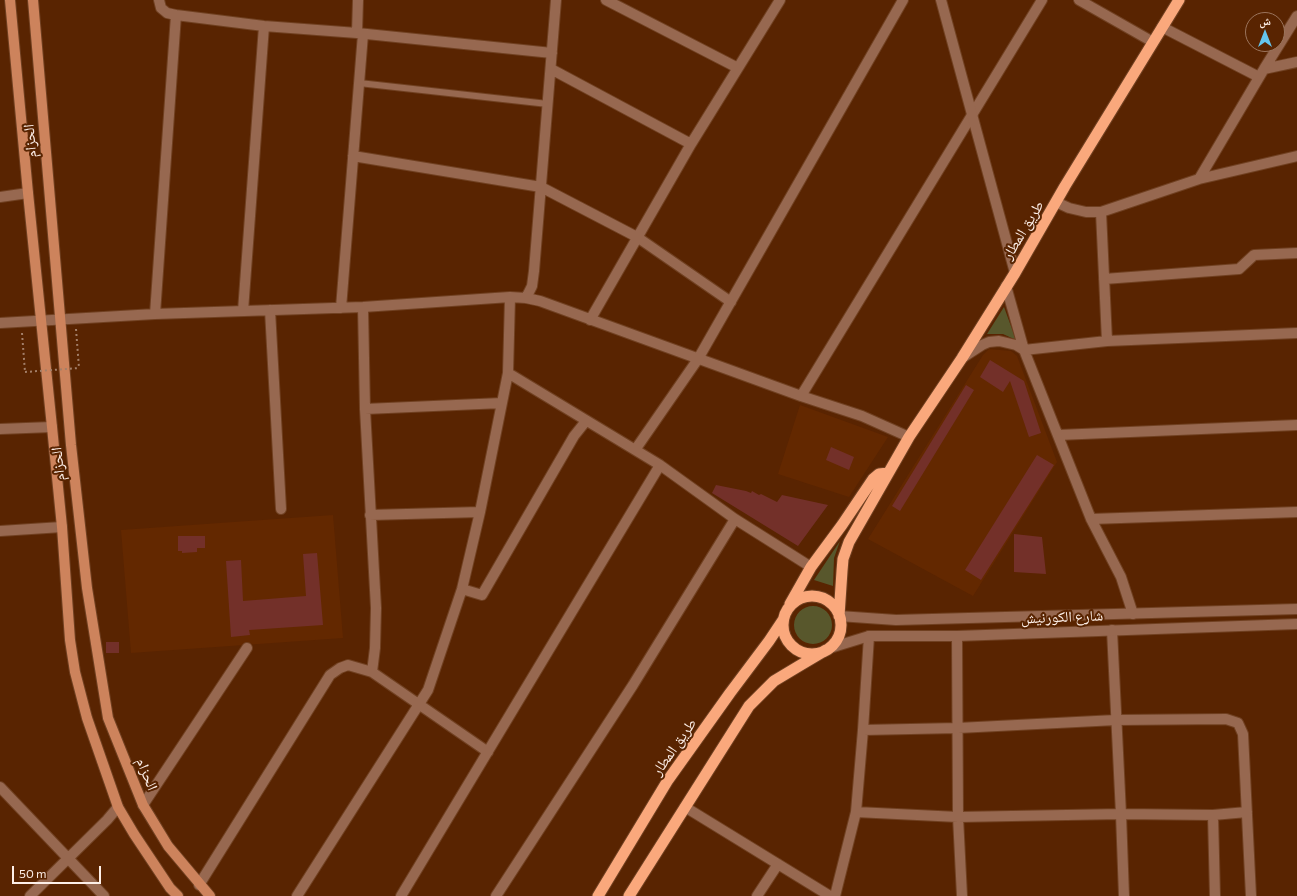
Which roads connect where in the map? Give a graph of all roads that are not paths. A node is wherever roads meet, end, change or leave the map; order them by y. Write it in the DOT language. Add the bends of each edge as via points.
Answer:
graph roads {
  1 [pos="10,0"];
  2 [pos="33,0"];
  3 [pos="159,0"];
  4 [pos="358,0"];
  5 [pos="556,0"];
  6 [pos="606,0"];
  7 [pos="780,0"];
  8 [pos="903,0"];
  9 [pos="942,0"];
  10 [pos="1042,0"];
  11 [pos="1079,0"];
  12 [pos="1180,0"];
  13 [pos="176,15"];
  14 [pos="1297,16"];
  15 [pos="264,26"];
  16 [pos="1162,27"];
  17 [pos="360,34"];
  18 [pos="1153,42"];
  19 [pos="552,53"];
  20 [pos="1297,62"];
  21 [pos="738,68"];
  22 [pos="550,69"];
  23 [pos="1262,73"];
  24 [pos="359,84"];
  25 [pos="548,104"];
  26 [pos="971,115"];
  27 [pos="691,144"];
  28 [pos="353,156"];
  29 [pos="1297,156"];
  30 [pos="1199,179"];
  31 [pos="541,187"];
  32 [pos="28,193"];
  33 [pos="0,197"];
  34 [pos="1056,202"];
  35 [pos="1101,212"];
  36 [pos="637,237"];
  37 [pos="1297,253"];
  38 [pos="1015,273"];
  39 [pos="1104,279"];
  40 [pos="1006,286"];
  41 [pos="510,297"];
  42 [pos="526,298"];
  43 [pos="731,302"];
  44 [pos="363,307"];
  45 [pos="341,308"];
  46 [pos="270,310"];
  47 [pos="243,311"];
  48 [pos="155,314"];
  49 [pos="60,319"];
  50 [pos="40,320"];
  51 [pos="590,320"];
  52 [pos="0,323"];
  53 [pos="1297,333"];
  54 [pos="1107,341"];
  55 [pos="1024,350"];
  56 [pos="962,358"];
  57 [pos="698,359"];
  58 [pos="508,373"];
  59 [pos="801,396"];
  60 [pos="502,403"];
  61 [pos="365,409"];
  62 [pos="586,421"];
  63 [pos="1297,425"];
  64 [pos="52,427"];
  65 [pos="0,429"];
  66 [pos="1058,435"];
  67 [pos="909,437"];
  68 [pos="635,450"];
  69 [pos="660,465"];
  70 [pos="888,473"];
  71 [pos="281,509"];
  72 [pos="480,512"];
  73 [pos="1297,512"];
  74 [pos="370,515"];
  75 [pos="736,519"];
  76 [pos="1091,519"];
  77 [pos="62,527"];
  78 [pos="0,531"];
  79 [pos="811,567"];
  80 [pos="462,589"];
  81 [pos="1297,609"];
  82 [pos="1133,614"];
  83 [pos="784,616"];
  84 [pos="839,616"];
  85 [pos="1297,624"];
  86 [pos="1112,630"];
  87 [pos="868,636"];
  88 [pos="957,636"];
  89 [pos="247,648"];
  90 [pos="828,649"];
  91 [pos="372,672"];
  92 [pos="419,705"];
  93 [pos="1116,720"];
  94 [pos="958,728"];
  95 [pos="863,730"];
  96 [pos="488,752"];
  97 [pos="0,787"];
  98 [pos="143,805"];
  99 [pos="685,806"];
  100 [pos="118,807"];
  101 [pos="856,812"];
  102 [pos="1247,812"];
  103 [pos="1121,814"];
  104 [pos="1213,815"];
  105 [pos="958,817"];
  106 [pos="68,859"];
  107 [pos="778,864"];
  108 [pos="199,885"];
  109 [pos="30,896"];
  110 [pos="104,896"];
  111 [pos="178,896"];
  112 [pos="210,896"];
  113 [pos="297,896"];
  114 [pos="401,896"];
  115 [pos="496,896"];
  116 [pos="598,896"];
  117 [pos="629,896"];
  118 [pos="757,896"];
  119 [pos="830,896"];
  120 [pos="835,896"];
  121 [pos="962,896"];
  122 [pos="1124,896"];
  123 [pos="1215,896"];
  124 [pos="1251,896"];
  1 -- 32 [label="main road, الحزام"];
  2 -- 49 [label="main road, الحزام"];
  3 -- 13 [label="street" via="161,8 167,14"];
  4 -- 17 [label="street"];
  5 -- 19 [label="street"];
  6 -- 21 [label="street"];
  7 -- 21 [label="street"];
  8 -- 43 [label="street"];
  9 -- 26 [label="street"];
  10 -- 26 [label="street"];
  11 -- 18 [label="street"];
  12 -- 16 [label="highway, طريق المطار"];
  13 -- 15 [label="street"];
  13 -- 48 [label="street"];
  14 -- 23 [label="street"];
  15 -- 17 [label="street"];
  15 -- 47 [label="street"];
  16 -- 18 [label="highway, طريق المطار"];
  16 -- 23 [label="street"];
  17 -- 19 [label="street"];
  17 -- 24 [label="street"];
  18 -- 34 [label="highway, طريق المطار"];
  19 -- 22 [label="street"];
  20 -- 23 [label="street"];
  21 -- 27 [label="street"];
  22 -- 25 [label="street"];
  22 -- 27 [label="street"];
  23 -- 30 [label="street"];
  24 -- 25 [label="lane"];
  24 -- 28 [label="street"];
  25 -- 31 [label="street"];
  26 -- 38 [label="street"];
  26 -- 59 [label="street"];
  27 -- 36 [label="street"];
  28 -- 31 [label="street"];
  28 -- 45 [label="street"];
  29 -- 30 [label="street"];
  30 -- 35 [label="street"];
  31 -- 36 [label="street"];
  31 -- 42 [label="street" via="532,286"];
  32 -- 33 [label="street"];
  32 -- 50 [label="main road, الحزام"];
  34 -- 35 [label="street" via="1086,212"];
  34 -- 38 [label="highway, طريق المطار"];
  35 -- 39 [label="street"];
  36 -- 43 [label="street"];
  36 -- 51 [label="street"];
  37 -- 39 [label="street" via="1254,255 1239,269"];
  38 -- 40 [label="highway, طريق المطار"];
  39 -- 54 [label="street"];
  40 -- 55 [label="street"];
  40 -- 56 [label="highway, طريق المطار"];
  41 -- 42 [label="street"];
  41 -- 44 [label="street"];
  41 -- 58 [label="street"];
  42 -- 51 [label="street"];
  43 -- 57 [label="street"];
  44 -- 45 [label="street"];
  44 -- 61 [label="street"];
  45 -- 46 [label="street"];
  46 -- 47 [label="street"];
  46 -- 71 [label="street"];
  47 -- 48 [label="street"];
  48 -- 49 [label="street"];
  49 -- 50 [label="street"];
  49 -- 98 [label="main road, الحزام" via="70,445 86,581 108,718"];
  50 -- 52 [label="street"];
  50 -- 64 [label="main road, الحزام"];
  51 -- 57 [label="street"];
  53 -- 54 [label="street"];
  54 -- 55 [label="street"];
  55 -- 56 [label="street" via="1004,342 990,342 982,344"];
  55 -- 66 [label="street"];
  56 -- 67 [label="highway, طريق المطار"];
  57 -- 59 [label="street"];
  57 -- 68 [label="street"];
  58 -- 60 [label="street"];
  58 -- 62 [label="street"];
  59 -- 67 [label="street" via="875,421"];
  60 -- 61 [label="street"];
  60 -- 72 [label="street"];
  61 -- 74 [label="street"];
  62 -- 68 [label="street"];
  62 -- 80 [label="street" via="574,436 482,596"];
  63 -- 66 [label="street"];
  64 -- 65 [label="street"];
  64 -- 77 [label="main road, الحزام"];
  66 -- 76 [label="street"];
  67 -- 70 [label="highway, طريق المطار"];
  68 -- 69 [label="street"];
  69 -- 75 [label="street"];
  69 -- 96 [label="street"];
  70 -- 79 [label="highway, طريق المطار" via="879,474 873,479"];
  70 -- 84 [label="highway, طريق المطار" via="846,550"];
  72 -- 74 [label="street"];
  72 -- 80 [label="street"];
  73 -- 76 [label="street"];
  74 -- 91 [label="street" via="376,608 376,648"];
  75 -- 79 [label="street"];
  75 -- 115 [label="street" via="634,685"];
  76 -- 82 [label="street" via="1121,577"];
  77 -- 78 [label="street"];
  77 -- 100 [label="main road, الحزام" via="70,640 75,672 87,718"];
  79 -- 83 [label="highway, طريق المطار"];
  80 -- 92 [label="street" via="428,690"];
  81 -- 82 [label="street, شارع الكورنيش"];
  82 -- 84 [label="street, شارع الكورنيش" via="896,620"];
  83 -- 84 [label="highway" via="797,600 814,596 829,602"];
  83 -- 90 [label="highway" via="783,629 790,645 809,654 818,654"];
  83 -- 116 [label="highway, طريق المطار" via="769,641 668,780"];
  84 -- 90 [label="highway" via="840,633"];
  85 -- 86 [label="street, شارع الكورنيش"];
  86 -- 88 [label="street, شارع الكورنيش"];
  86 -- 93 [label="street"];
  87 -- 88 [label="street, شارع الكورنيش"];
  87 -- 90 [label="street, شارع الكورنيش"];
  87 -- 95 [label="street"];
  88 -- 94 [label="street"];
  89 -- 98 [label="street"];
  90 -- 99 [label="highway" via="774,681 756,698"];
  91 -- 92 [label="street"];
  91 -- 108 [label="street" via="348,664 330,675"];
  92 -- 96 [label="street"];
  92 -- 113 [label="street"];
  93 -- 94 [label="street"];
  93 -- 102 [label="street" via="1226,719 1238,723 1243,734"];
  93 -- 103 [label="street"];
  94 -- 95 [label="street"];
  94 -- 105 [label="street"];
  95 -- 101 [label="street"];
  96 -- 114 [label="street"];
  97 -- 106 [label="street"];
  98 -- 108 [label="main road, الحزام" via="168,846"];
  99 -- 107 [label="street"];
  99 -- 117 [label="highway"];
  100 -- 106 [label="street"];
  100 -- 111 [label="main road, الحزام" via="170,888"];
  101 -- 105 [label="street"];
  101 -- 120 [label="street"];
  102 -- 104 [label="street"];
  102 -- 124 [label="street"];
  103 -- 104 [label="street"];
  103 -- 105 [label="street"];
  103 -- 122 [label="street"];
  104 -- 123 [label="street"];
  105 -- 121 [label="street"];
  106 -- 109 [label="street"];
  106 -- 110 [label="street"];
  107 -- 118 [label="street"];
  107 -- 119 [label="street"];
  108 -- 112 [label="main road, الحزام"];
}
